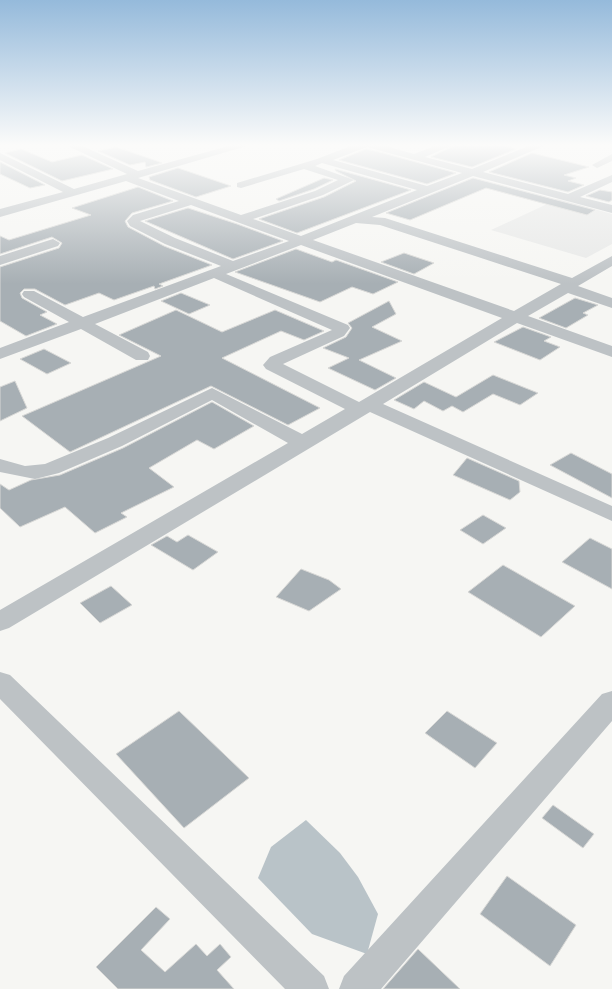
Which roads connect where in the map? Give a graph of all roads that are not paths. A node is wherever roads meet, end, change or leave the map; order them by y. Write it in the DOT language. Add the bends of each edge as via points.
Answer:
graph roads {
  1 [pos="70,191"];
  2 [pos="81,191"];
  3 [pos="167,191"];
  4 [pos="323,191"];
  5 [pos="425,191"];
  6 [pos="543,191"];
  7 [pos="584,191"];
  8 [pos="74,193"];
  9 [pos="569,198"];
  10 [pos="191,201"];
  11 [pos="612,209"];
  12 [pos="0,213"];
  13 [pos="241,220"];
  14 [pos="345,222"];
  15 [pos="300,241"];
  16 [pos="53,243"];
  17 [pos="612,260"];
  18 [pos="0,261"];
  19 [pos="233,266"];
  20 [pos="213,273"];
  21 [pos="570,285"];
  22 [pos="29,294"];
  23 [pos="612,303"];
  24 [pos="515,317"];
  25 [pos="83,323"];
  26 [pos="609,348"];
  27 [pos="0,354"];
  28 [pos="142,356"];
  29 [pos="363,406"];
  30 [pos="302,442"];
  31 [pos="0,465"];
  32 [pos="612,514"];
  33 [pos="0,622"];
  34 [pos="0,682"];
  35 [pos="612,702"];
  36 [pos="311,989"];
  37 [pos="357,989"];
  1 -- 8 [label="street"];
  2 -- 8 [label="street"];
  3 -- 10 [label="street"];
  4 -- 13 [label="street"];
  5 -- 14 [label="street"];
  6 -- 9 [label="street"];
  7 -- 9 [label="street"];
  8 -- 12 [label="street"];
  9 -- 11 [label="street"];
  10 -- 13 [label="street"];
  10 -- 19 [label="street" via="133,221 170,241"];
  13 -- 15 [label="street"];
  14 -- 15 [label="street"];
  14 -- 21 [label="street" via="361,219 381,221"];
  15 -- 19 [label="street"];
  15 -- 24 [label="street"];
  16 -- 18 [label="street"];
  17 -- 21 [label="street"];
  19 -- 20 [label="street"];
  20 -- 25 [label="street"];
  20 -- 29 [label="street" via="342,328 272,366"];
  21 -- 23 [label="street"];
  21 -- 24 [label="street"];
  22 -- 25 [label="street"];
  24 -- 26 [label="street"];
  24 -- 29 [label="street"];
  25 -- 27 [label="street"];
  25 -- 28 [label="street"];
  29 -- 30 [label="street"];
  29 -- 32 [label="street"];
  30 -- 31 [label="street" via="212,393 115,442 52,469 35,473"];
  30 -- 33 [label="street"];
  34 -- 36 [label="street"];
  35 -- 37 [label="street"];
}
